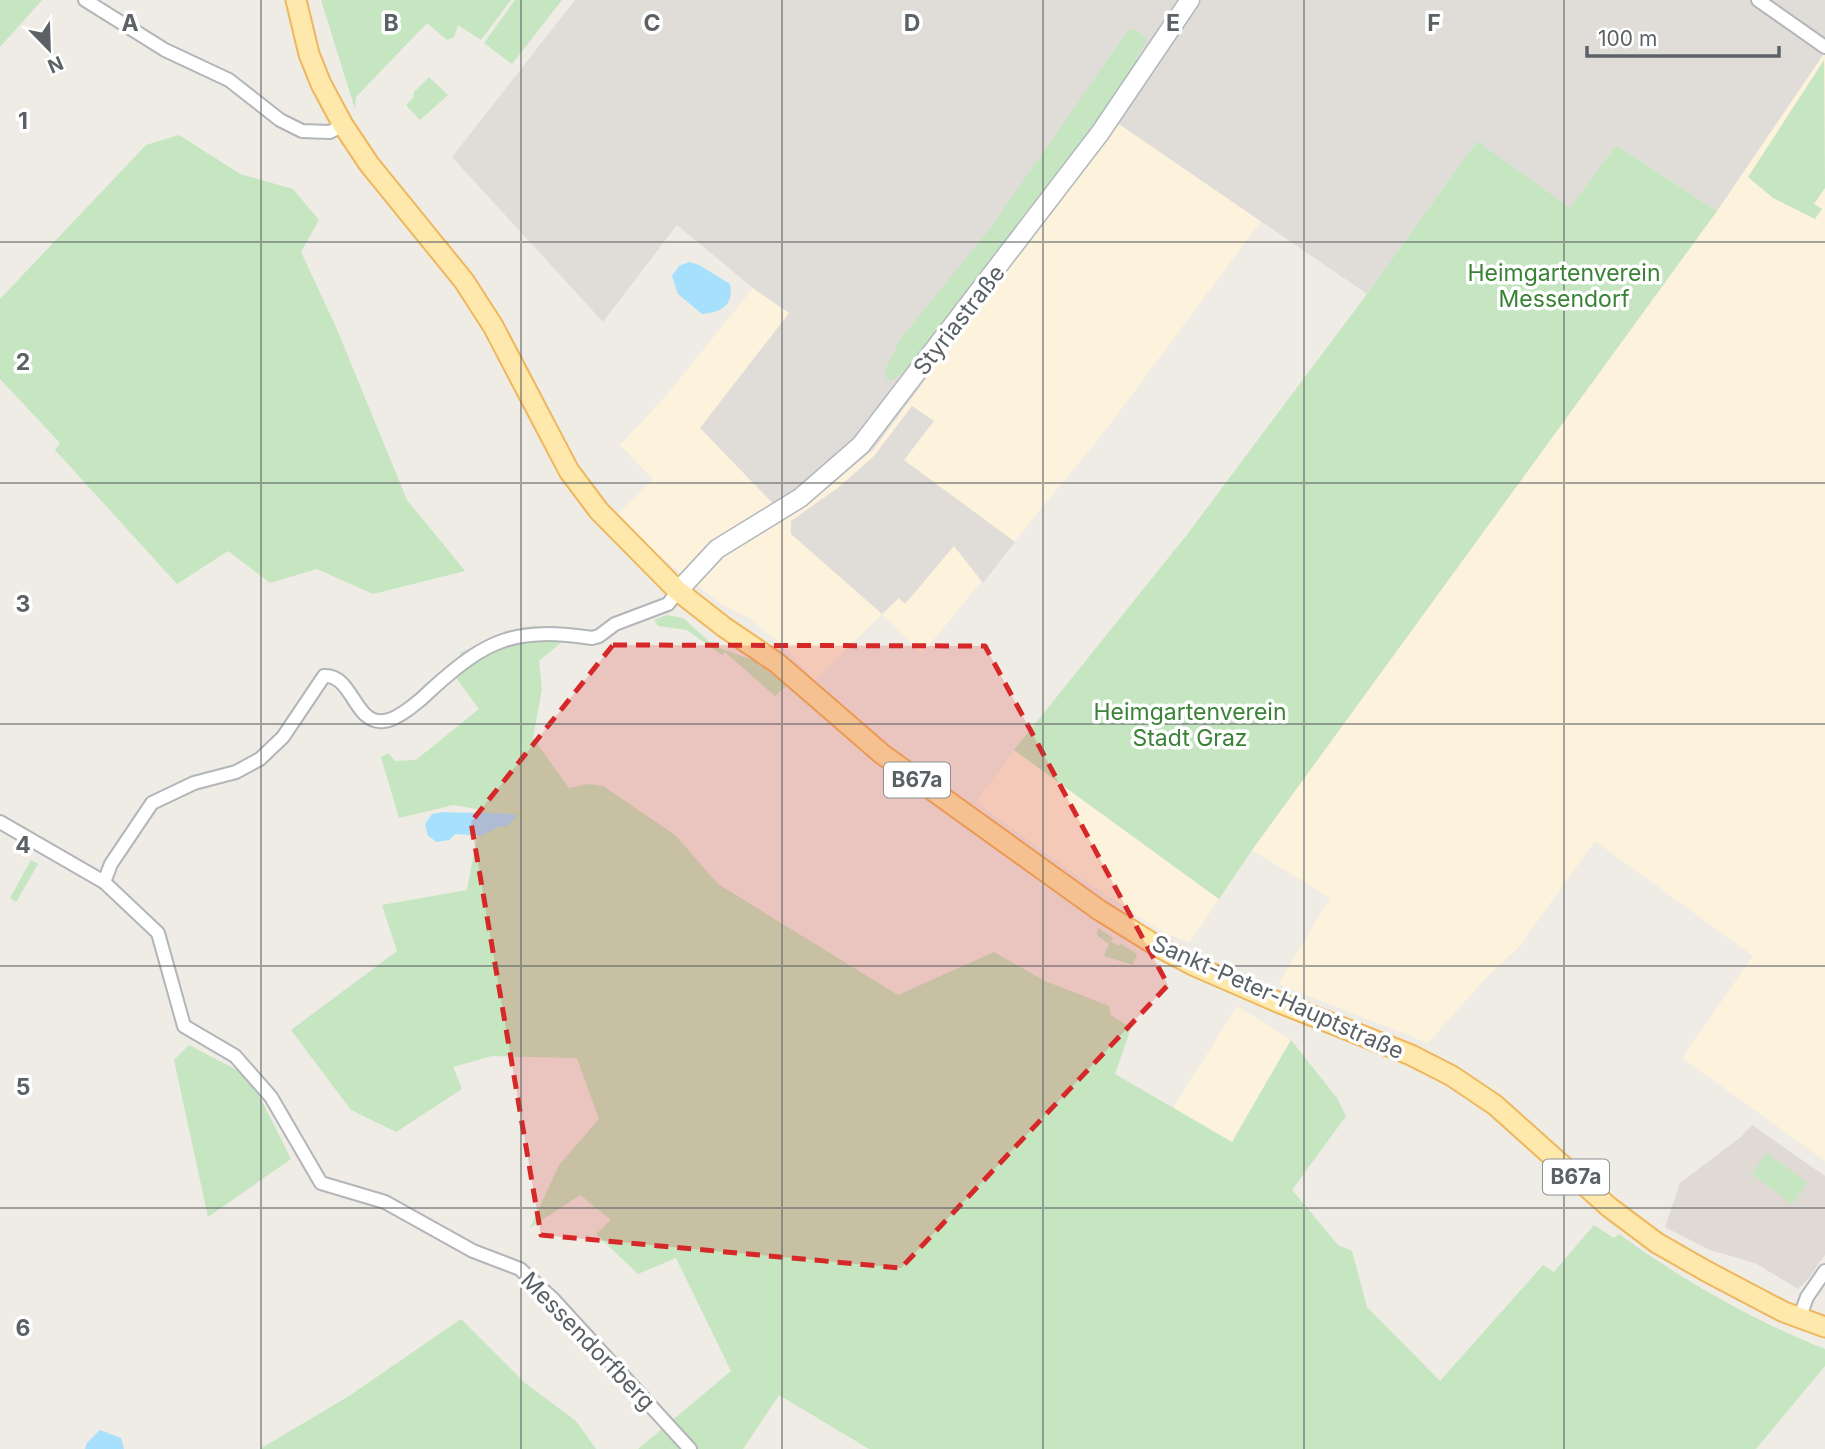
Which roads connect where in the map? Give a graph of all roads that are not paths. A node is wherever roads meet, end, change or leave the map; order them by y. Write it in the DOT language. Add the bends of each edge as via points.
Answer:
graph roads {
  1 [pos="85,0"];
  2 [pos="1190,0"];
  3 [pos="1758,0"];
  4 [pos="294,3"];
  5 [pos="1825,47"];
  6 [pos="343,125"];
  7 [pos="678,591"];
  8 [pos="0,822"];
  9 [pos="104,882"];
  10 [pos="1825,1271"];
  11 [pos="1799,1319"];
  12 [pos="1825,1327"];
  13 [pos="690,1449"];
  1 -- 6 [label="street" via="165,50 229,80 302,131 330,132"];
  2 -- 7 [label="street, Styriastraße" via="1100,133 861,445 800,498 717,549"];
  3 -- 5 [label="street"];
  4 -- 6 [label="main road, Sankt-Peter-Hauptstraße / B67a" via="321,84"];
  6 -- 7 [label="main road, Sankt-Peter-Hauptstraße / B67a" via="464,281 493,326 569,471 599,511"];
  7 -- 9 [label="street" via="668,604 615,624 599,636 539,633 481,649 418,702 381,722 355,705 343,683 324,676 284,737 260,759 152,803"];
  7 -- 11 [label="main road, Sankt-Peter-Hauptstraße / B67a" via="777,663 883,754 1098,910 1195,966 1452,1076 1495,1105 1609,1207 1657,1243"];
  8 -- 9 [label="street, Messendorfberg"];
  9 -- 13 [label="street, Messendorfberg" via="158,933 184,1026 236,1056 271,1097 321,1183 385,1202 473,1251 520,1269"];
  10 -- 11 [label="street"];
  11 -- 12 [label="main road, Sankt-Peter-Hauptstraße / B67a"];
}
